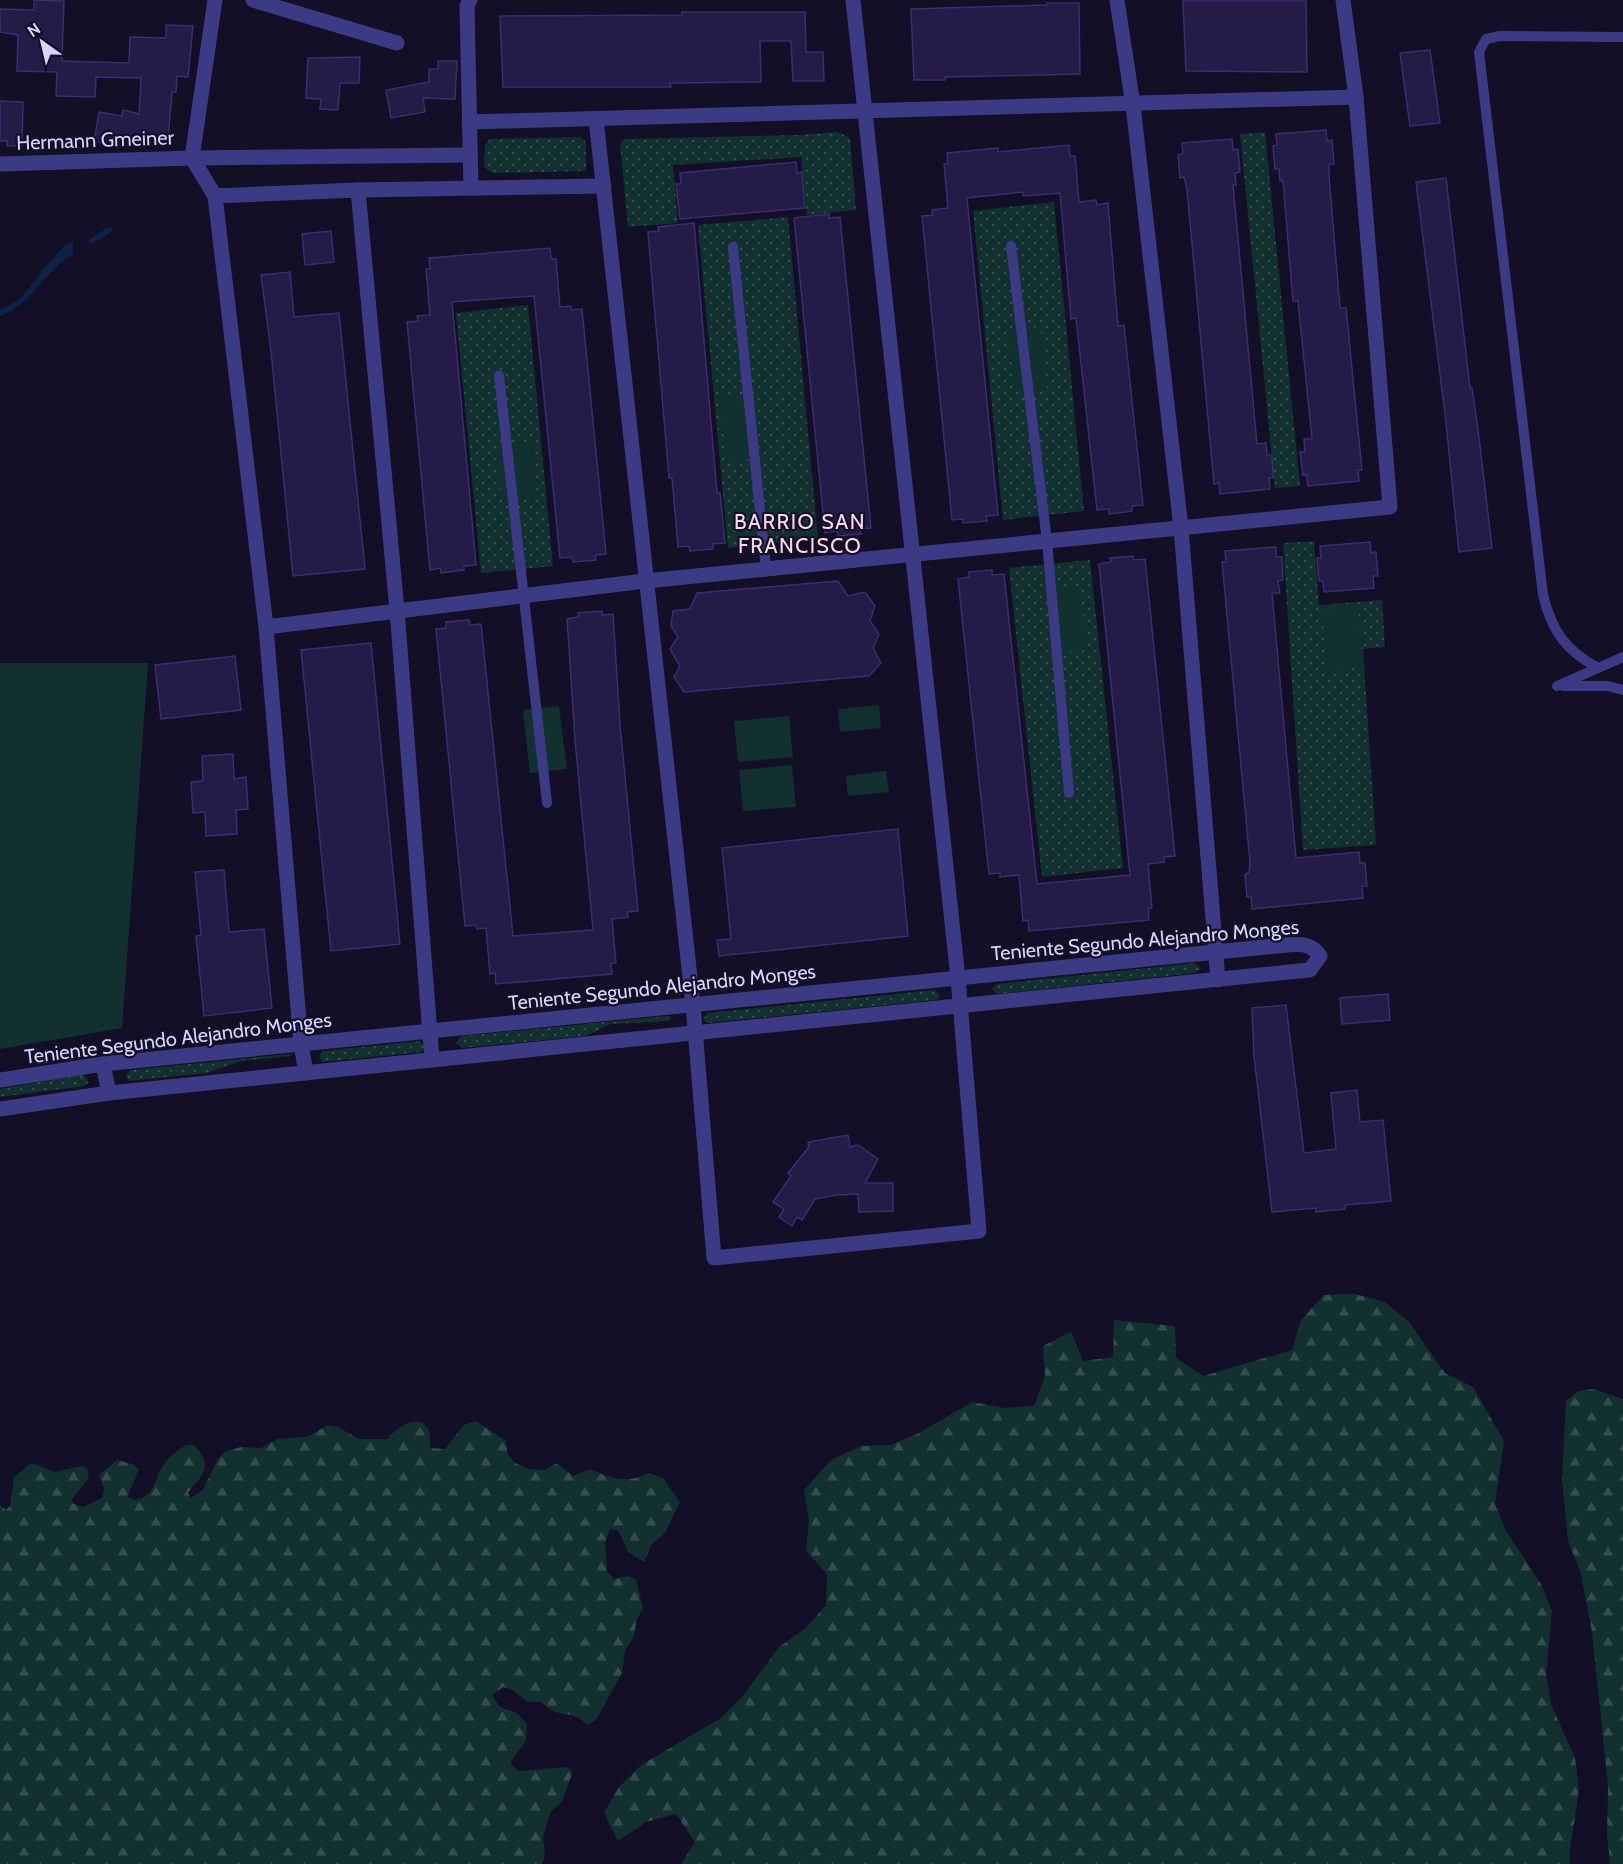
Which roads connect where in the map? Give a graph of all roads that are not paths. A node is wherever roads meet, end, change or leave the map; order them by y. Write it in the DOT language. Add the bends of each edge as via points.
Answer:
graph roads {
  1 [pos="214,0"];
  2 [pos="253,0"];
  3 [pos="470,0"];
  4 [pos="853,0"];
  5 [pos="1117,0"];
  6 [pos="1343,0"];
  7 [pos="1623,37"];
  8 [pos="397,43"];
  9 [pos="1356,97"];
  10 [pos="1133,105"];
  11 [pos="864,110"];
  12 [pos="596,119"];
  13 [pos="468,122"];
  14 [pos="469,155"];
  15 [pos="192,158"];
  16 [pos="0,164"];
  17 [pos="604,186"];
  18 [pos="471,188"];
  19 [pos="357,190"];
  20 [pos="215,196"];
  21 [pos="1011,246"];
  22 [pos="733,247"];
  23 [pos="499,376"];
  24 [pos="1182,528"];
  25 [pos="1047,541"];
  26 [pos="913,554"];
  27 [pos="766,568"];
  28 [pos="645,580"];
  29 [pos="522,595"];
  30 [pos="397,610"];
  31 [pos="266,627"];
  32 [pos="1623,657"];
  33 [pos="1598,668"];
  34 [pos="1623,690"];
  35 [pos="1069,793"];
  36 [pos="547,803"];
  37 [pos="1215,952"];
  38 [pos="958,978"];
  39 [pos="1218,980"];
  40 [pos="693,1005"];
  41 [pos="961,1006"];
  42 [pos="430,1031"];
  43 [pos="695,1033"];
  44 [pos="301,1044"];
  45 [pos="432,1060"];
  46 [pos="103,1064"];
  47 [pos="306,1073"];
  48 [pos="0,1080"];
  49 [pos="109,1093"];
  50 [pos="0,1110"];
  1 -- 15 [label="street"];
  2 -- 8 [label="street"];
  3 -- 13 [label="street"];
  4 -- 11 [label="street"];
  5 -- 10 [label="street"];
  6 -- 9 [label="street"];
  7 -- 33 [label="lane" via="1500,36 1486,39 1479,52 1543,594 1559,637 1577,657"];
  9 -- 10 [label="street"];
  9 -- 24 [label="street" via="1390,507"];
  10 -- 11 [label="street"];
  10 -- 24 [label="street"];
  11 -- 12 [label="street"];
  11 -- 26 [label="street"];
  12 -- 13 [label="street"];
  12 -- 17 [label="street"];
  13 -- 14 [label="street"];
  14 -- 15 [label="street, Hermann Gmeiner"];
  14 -- 18 [label="street"];
  15 -- 16 [label="street, Hermann Gmeiner"];
  15 -- 20 [label="street"];
  17 -- 18 [label="street"];
  17 -- 28 [label="street"];
  18 -- 19 [label="street"];
  19 -- 20 [label="street"];
  19 -- 30 [label="street"];
  20 -- 31 [label="street"];
  21 -- 25 [label="lane"];
  22 -- 27 [label="lane"];
  23 -- 29 [label="lane"];
  24 -- 25 [label="street"];
  24 -- 37 [label="street"];
  25 -- 26 [label="street"];
  25 -- 35 [label="lane"];
  26 -- 27 [label="street"];
  26 -- 38 [label="street"];
  27 -- 28 [label="street"];
  28 -- 29 [label="street"];
  28 -- 40 [label="street"];
  29 -- 30 [label="street"];
  29 -- 36 [label="lane"];
  30 -- 31 [label="street"];
  30 -- 42 [label="street"];
  31 -- 44 [label="street"];
  32 -- 33 [label="lane"];
  33 -- 34 [label="lane" via="1557,686 1608,686"];
  37 -- 38 [label="street, Teniente Segundo Alejandro Monges"];
  37 -- 39 [label="street"];
  37 -- 39 [label="street, Teniente Segundo Alejandro Monges" via="1305,944 1320,956 1310,970"];
  38 -- 40 [label="street, Teniente Segundo Alejandro Monges"];
  38 -- 41 [label="street"];
  39 -- 41 [label="street, Teniente Segundo Alejandro Monges"];
  40 -- 42 [label="street, Teniente Segundo Alejandro Monges"];
  40 -- 43 [label="street"];
  41 -- 43 [label="street, Teniente Segundo Alejandro Monges"];
  41 -- 43 [label="street" via="979,1231 714,1258"];
  42 -- 44 [label="street, Teniente Segundo Alejandro Monges"];
  42 -- 45 [label="street"];
  43 -- 45 [label="street, Teniente Segundo Alejandro Monges"];
  44 -- 46 [label="street, Teniente Segundo Alejandro Monges"];
  44 -- 47 [label="street"];
  45 -- 47 [label="street, Teniente Segundo Alejandro Monges"];
  46 -- 48 [label="street, Teniente Segundo Alejandro Monges"];
  46 -- 49 [label="street"];
  47 -- 49 [label="street, Teniente Segundo Alejandro Monges"];
  49 -- 50 [label="street, Teniente Segundo Alejandro Monges"];
}
